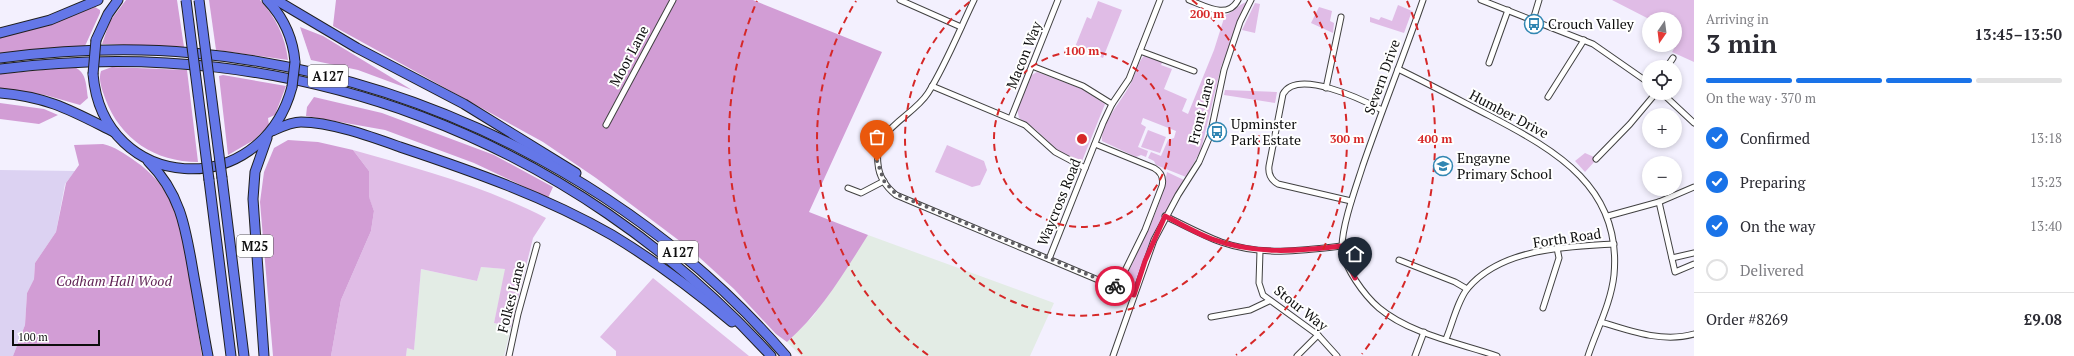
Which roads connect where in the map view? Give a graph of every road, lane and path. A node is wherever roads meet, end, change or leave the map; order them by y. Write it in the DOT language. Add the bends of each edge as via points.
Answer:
graph roads {
  1 [pos="98,0"];
  2 [pos="118,0"];
  3 [pos="186,0"];
  4 [pos="199,0"];
  5 [pos="267,0"];
  6 [pos="276,0"];
  7 [pos="674,0"];
  8 [pos="900,0"];
  9 [pos="974,0"];
  10 [pos="1058,0"];
  11 [pos="1160,0"];
  12 [pos="1189,0"];
  13 [pos="1238,0"];
  14 [pos="1251,0"];
  15 [pos="1423,0"];
  16 [pos="1481,0"];
  17 [pos="1539,0"];
  18 [pos="1508,10"];
  19 [pos="1341,17"];
  20 [pos="1533,20"];
  21 [pos="961,27"];
  22 [pos="0,33"];
  23 [pos="1584,40"];
  24 [pos="1140,52"];
  25 [pos="0,58"];
  26 [pos="1489,63"];
  27 [pos="1032,66"];
  28 [pos="1398,68"];
  29 [pos="0,69"];
  30 [pos="1194,71"];
  31 [pos="1642,78"];
  32 [pos="932,86"];
  33 [pos="1326,88"];
  34 [pos="0,93"];
  35 [pos="1548,97"];
  36 [pos="1650,100"];
  37 [pos="1669,100"];
  38 [pos="1112,104"];
  39 [pos="1382,110"];
  40 [pos="1011,118"];
  41 [pos="1694,123"];
  42 [pos="606,125"];
  43 [pos="115,133"];
  44 [pos="270,134"];
  45 [pos="1095,144"];
  46 [pos="144,157"];
  47 [pos="1596,159"];
  48 [pos="1085,168"];
  49 [pos="884,181"];
  50 [pos="1694,187"];
  51 [pos="848,188"];
  52 [pos="1351,201"];
  53 [pos="1659,202"];
  54 [pos="1165,216"];
  55 [pos="1608,216"];
  56 [pos="1614,244"];
  57 [pos="538,245"];
  58 [pos="1342,246"];
  59 [pos="1557,248"];
  60 [pos="1260,250"];
  61 [pos="1694,253"];
  62 [pos="1672,258"];
  63 [pos="1049,260"];
  64 [pos="1399,260"];
  65 [pos="1694,264"];
  66 [pos="1117,287"];
  67 [pos="720,288"];
  68 [pos="1466,289"];
  69 [pos="1134,295"];
  70 [pos="1269,301"];
  71 [pos="1542,308"];
  72 [pos="1211,317"];
  73 [pos="1601,322"];
  74 [pos="1424,332"];
  75 [pos="1694,334"];
  76 [pos="1318,335"];
  77 [pos="1446,339"];
  78 [pos="208,356"];
  79 [pos="231,356"];
  80 [pos="244,356"];
  81 [pos="264,356"];
  82 [pos="509,356"];
  83 [pos="771,356"];
  84 [pos="786,356"];
  85 [pos="1113,356"];
  86 [pos="1297,356"];
  87 [pos="1338,356"];
  88 [pos="1415,356"];
  89 [pos="1497,356"];
  90 [pos="1588,356"];
  1 -- 22 [label="highway" via="50,20"];
  2 -- 43 [label="highway, bridge" via="108,14 96,40 93,74 98,102"];
  3 -- 79 [label="highway, M25, bridge"];
  4 -- 80 [label="highway, M25, bridge"];
  5 -- 44 [label="highway, bridge" via="289,33 295,62 292,87 285,110"];
  6 -- 67 [label="highway" via="357,48 464,104 544,152 633,210 679,248"];
  7 -- 42 [label="street, Moor Lane"];
  8 -- 21 [label="street"];
  9 -- 21 [label="street"];
  10 -- 27 [label="street, Macon Way"];
  11 -- 24 [label="street, Waycross Road"];
  12 -- 13 [label="street" via="1225,11 1231,9"];
  14 -- 54 [label="street, Front Lane" via="1240,22 1224,70 1210,136 1199,162"];
  15 -- 28 [label="street, Severn Drive"];
  16 -- 18 [label="street"];
  17 -- 20 [label="street"];
  18 -- 20 [label="street"];
  18 -- 26 [label="street"];
  19 -- 33 [label="street"];
  20 -- 23 [label="street"];
  21 -- 32 [label="street"];
  23 -- 31 [label="street" via="1606,52"];
  23 -- 35 [label="street"];
  24 -- 30 [label="street"];
  24 -- 38 [label="street, Waycross Road" via="1129,79"];
  25 -- 67 [label="highway, A127" via="102,50 194,53 282,66 396,96 477,128 530,153 574,178 654,233"];
  27 -- 38 [label="street" via="1082,86"];
  27 -- 40 [label="street, Macon Way"];
  28 -- 39 [label="street, Severn Drive"];
  28 -- 55 [label="street, Humber Drive" via="1551,150 1581,177 1603,205"];
  29 -- 83 [label="highway, A127" via="102,61 207,65 306,82 420,115 524,162 624,223 713,296"];
  32 -- 40 [label="street"];
  32 -- 49 [label="street" via="920,104 890,128 881,141 877,161"];
  33 -- 39 [label="street" via="1360,99"];
  33 -- 52 [label="street" via="1295,84 1285,90 1268,171 1278,184"];
  34 -- 43 [label="highway" via="31,97 61,105"];
  36 -- 47 [label="street"];
  37 -- 41 [label="street"];
  38 -- 45 [label="street, Waycross Road"];
  39 -- 52 [label="street, Severn Drive"];
  40 -- 48 [label="street" via="1034,131 1063,157"];
  43 -- 46 [label="highway"];
  44 -- 46 [label="highway" via="238,158 209,168 173,167"];
  44 -- 81 [label="highway, M25" via="258,164 253,190"];
  44 -- 83 [label="highway" via="291,123 303,122 356,133 476,174 556,206 612,236 665,270 715,307"];
  45 -- 48 [label="street, Waycross Road"];
  45 -- 66 [label="street" via="1154,168 1163,180 1145,230"];
  46 -- 78 [label="highway" via="166,181 184,221"];
  48 -- 63 [label="street, Waycross Road"];
  49 -- 51 [label="street" via="861,193"];
  49 -- 63 [label="street" via="896,194"];
  50 -- 53 [label="street"];
  52 -- 58 [label="street, Severn Drive"];
  53 -- 55 [label="street"];
  53 -- 62 [label="street"];
  54 -- 60 [label="street" via="1212,238"];
  54 -- 69 [label="street, Front Lane" via="1145,261"];
  55 -- 56 [label="street, Humber Drive"];
  56 -- 59 [label="street, Forth Road"];
  56 -- 73 [label="street, Humber Drive" via="1614,277"];
  57 -- 82 [label="street, Folkes Lane"];
  58 -- 60 [label="street" via="1303,250"];
  58 -- 74 [label="street" via="1355,278 1370,300 1387,314"];
  59 -- 68 [label="street, Forth Road" via="1505,263"];
  59 -- 71 [label="street" via="1559,258"];
  60 -- 70 [label="street, Stour Way" via="1259,283 1263,295"];
  61 -- 62 [label="street"];
  62 -- 65 [label="street" via="1675,272"];
  63 -- 66 [label="street"];
  64 -- 68 [label="street" via="1455,282"];
  66 -- 69 [label="street"];
  67 -- 84 [label="highway, A127"];
  68 -- 77 [label="street"];
  69 -- 85 [label="street, Front Lane"];
  70 -- 72 [label="street" via="1250,310"];
  70 -- 76 [label="street, Stour Way"];
  73 -- 75 [label="street" via="1646,335 1671,337"];
  73 -- 90 [label="street, Humber Drive"];
  74 -- 77 [label="street"];
  74 -- 88 [label="street"];
  76 -- 86 [label="street"];
  76 -- 87 [label="street, Stour Way"];
  77 -- 89 [label="street"];
}
